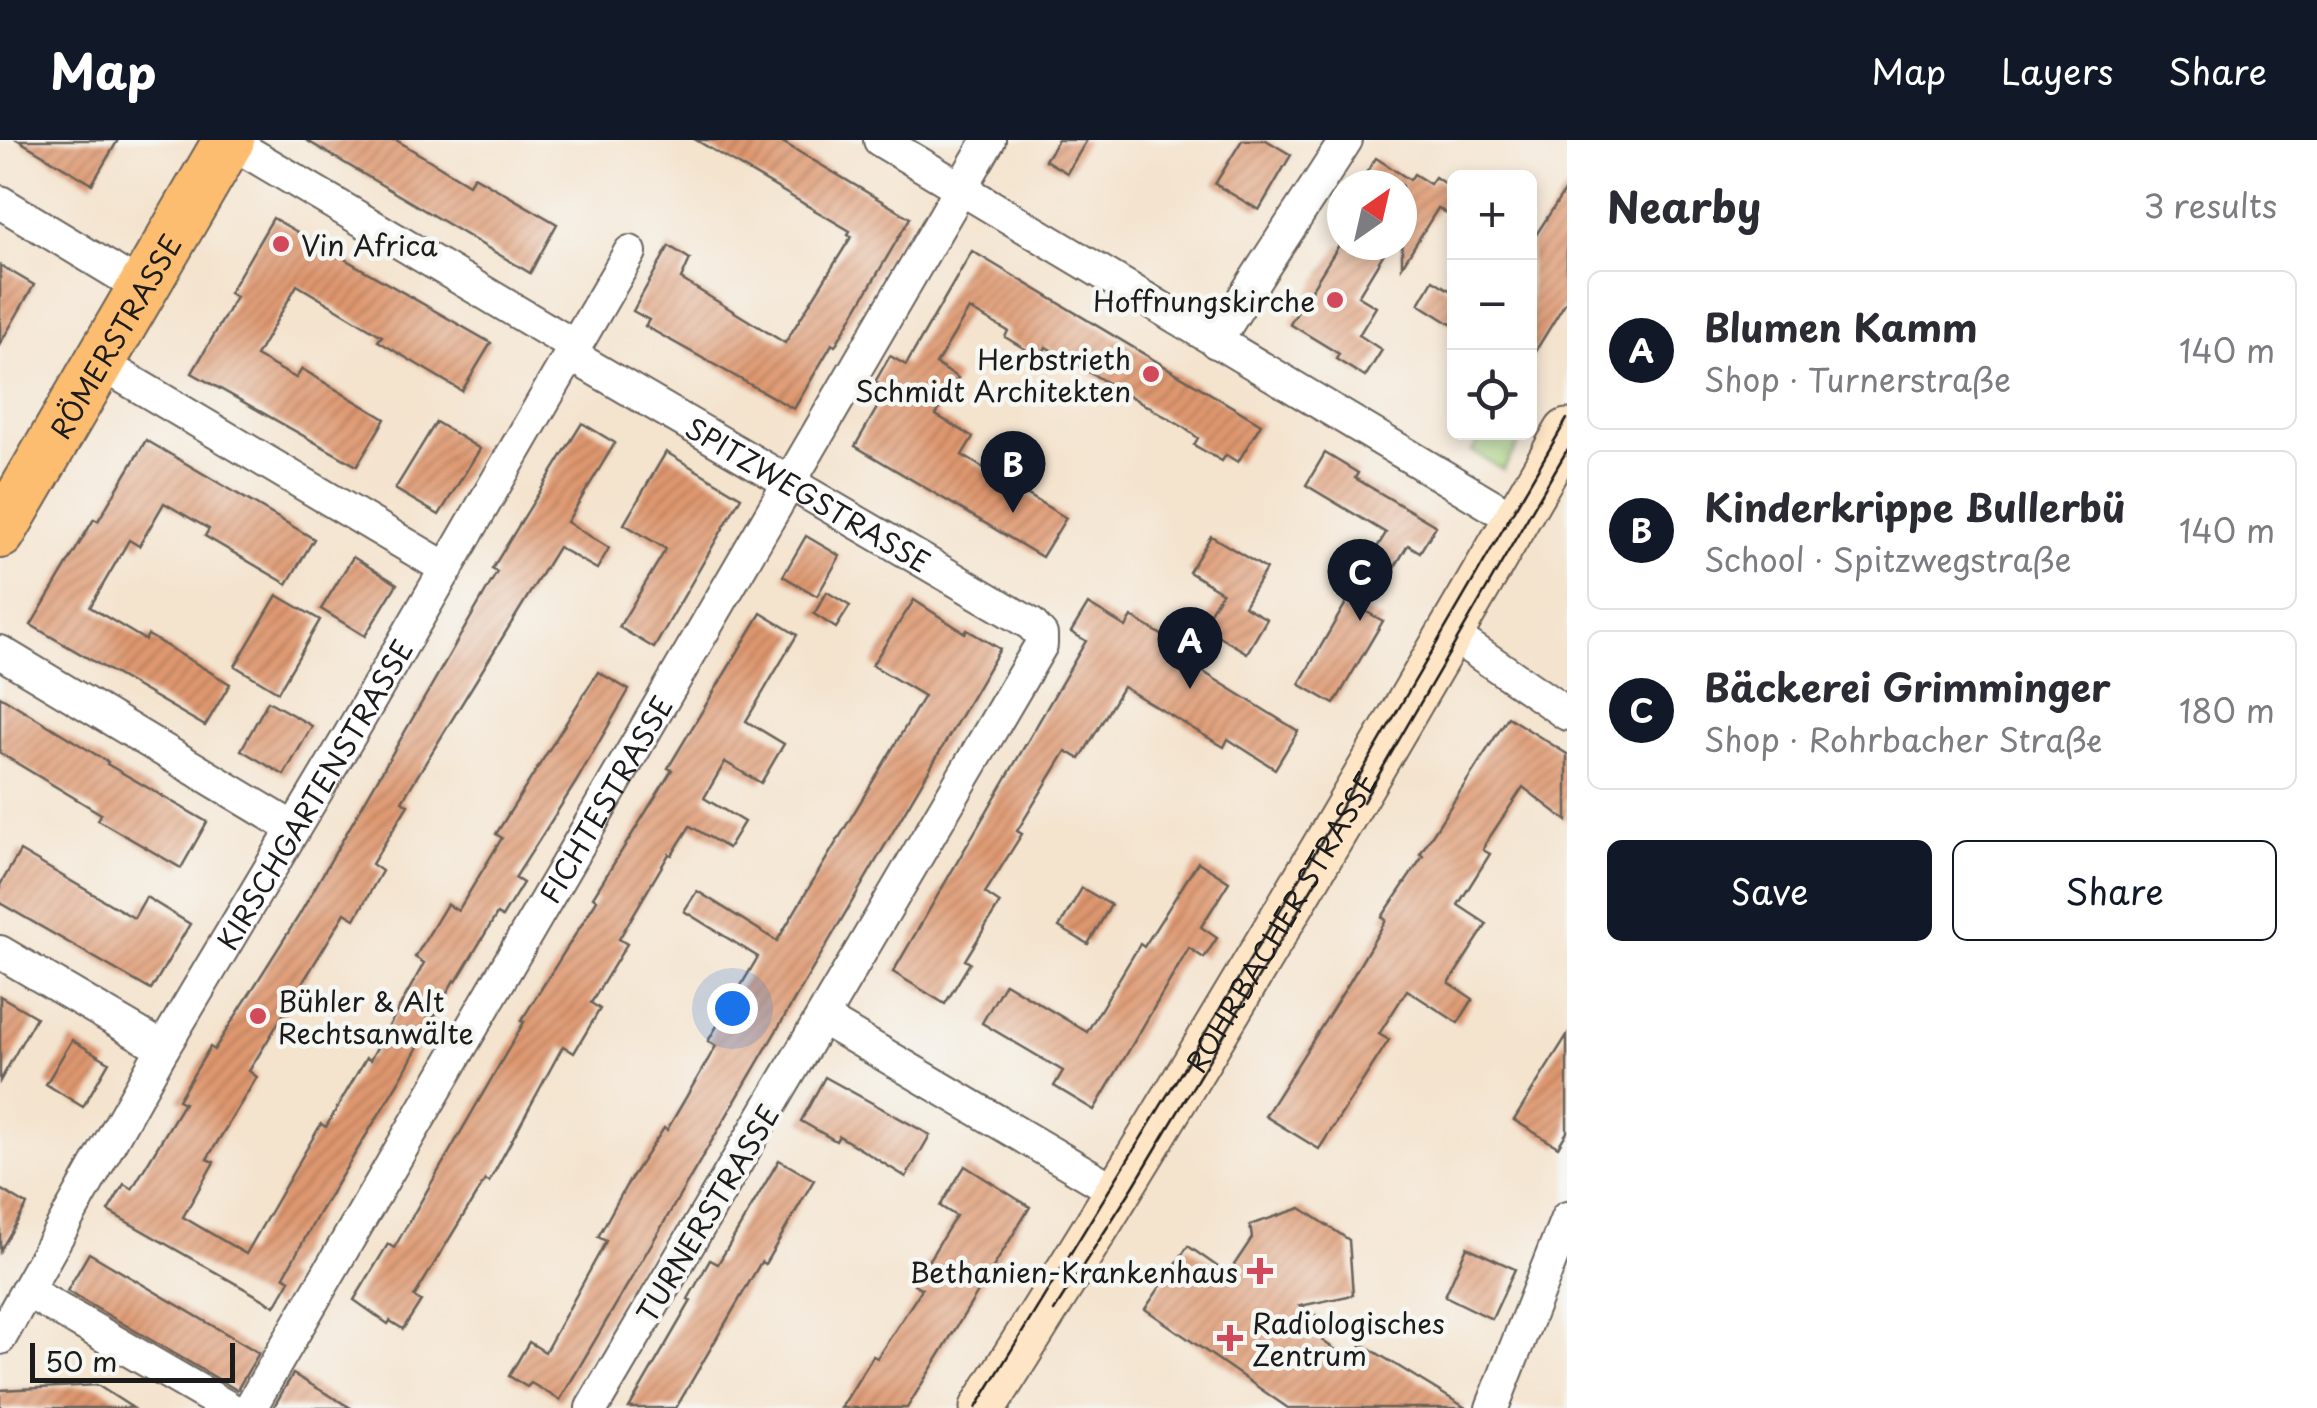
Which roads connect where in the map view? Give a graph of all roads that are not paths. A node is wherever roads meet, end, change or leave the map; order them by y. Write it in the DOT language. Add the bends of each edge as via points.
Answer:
graph roads {
  1 [pos="229,140"];
  2 [pos="880,140"];
  3 [pos="989,140"];
  4 [pos="1346,140"];
  5 [pos="961,188"];
  6 [pos="0,202"];
  7 [pos="630,252"];
  8 [pos="142,288"];
  9 [pos="1216,342"];
  10 [pos="574,351"];
  11 [pos="100,363"];
  12 [pos="1567,432"];
  13 [pos="790,485"];
  14 [pos="1516,520"];
  15 [pos="0,532"];
  16 [pos="447,569"];
  17 [pos="1451,634"];
  18 [pos="1041,635"];
  19 [pos="0,652"];
  20 [pos="1567,714"];
  21 [pos="293,828"];
  22 [pos="0,952"];
  23 [pos="822,1018"];
  24 [pos="163,1048"];
  25 [pos="1119,1193"];
  26 [pos="1567,1218"];
  27 [pos="10,1311"];
  28 [pos="229,1408"];
  29 [pos="250,1408"];
  30 [pos="592,1408"];
  31 [pos="983,1408"];
  32 [pos="1492,1408"];
  1 -- 8 [label="main road, RÖMERSTRASSE"];
  1 -- 10 [label="street, SPITZWEGSTRASSE"];
  2 -- 5 [label="street"];
  3 -- 5 [label="street, FICHTESTRASSE"];
  4 -- 9 [label="street"];
  5 -- 9 [label="street"];
  5 -- 13 [label="street, FICHTESTRASSE"];
  6 -- 8 [label="street"];
  7 -- 10 [label="street, KIRSCHGARTENSTRASSE"];
  8 -- 11 [label="main road, RÖMERSTRASSE"];
  9 -- 14 [label="street"];
  10 -- 13 [label="street, SPITZWEGSTRASSE"];
  10 -- 16 [label="street, KIRSCHGARTENSTRASSE"];
  11 -- 15 [label="main road, RÖMERSTRASSE"];
  11 -- 16 [label="street"];
  12 -- 14 [label="main road, ROHRBACHER STRASSE"];
  13 -- 18 [label="street, SPITZWEGSTRASSE"];
  13 -- 29 [label="street, FICHTESTRASSE"];
  14 -- 17 [label="main road, ROHRBACHER STRASSE"];
  16 -- 21 [label="street, KIRSCHGARTENSTRASSE"];
  17 -- 20 [label="street"];
  17 -- 25 [label="main road, ROHRBACHER STRASSE"];
  18 -- 23 [label="street, TURNERSTRASSE"];
  19 -- 21 [label="street"];
  21 -- 24 [label="street, KIRSCHGARTENSTRASSE"];
  22 -- 24 [label="street"];
  23 -- 25 [label="street"];
  23 -- 30 [label="street, TURNERSTRASSE"];
  24 -- 27 [label="street, KIRSCHGARTENSTRASSE"];
  25 -- 31 [label="main road, ROHRBACHER STRASSE"];
  26 -- 32 [label="street"];
  27 -- 28 [label="street"];
}
